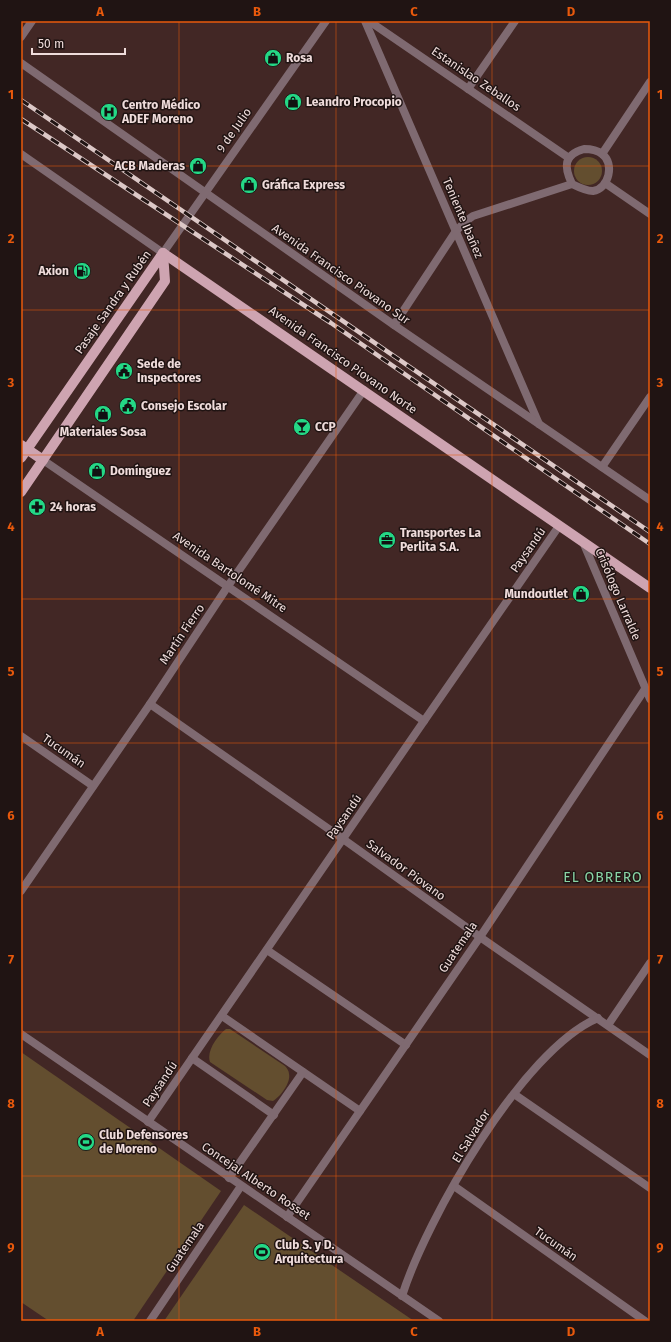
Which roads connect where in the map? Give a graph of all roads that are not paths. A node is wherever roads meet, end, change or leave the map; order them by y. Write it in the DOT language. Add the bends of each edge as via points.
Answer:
graph roads {
  1 [pos="32,21"];
  2 [pos="326,21"];
  3 [pos="365,21"];
  4 [pos="370,21"];
  5 [pos="515,21"];
  6 [pos="21,37"];
  7 [pos="21,63"];
  8 [pos="650,82"];
  9 [pos="468,89"];
  10 [pos="21,154"];
  11 [pos="602,154"];
  12 [pos="569,158"];
  13 [pos="605,183"];
  14 [pos="572,184"];
  15 [pos="205,193"];
  16 [pos="650,214"];
  17 [pos="456,231"];
  18 [pos="163,253"];
  19 [pos="394,325"];
  20 [pos="364,390"];
  21 [pos="650,397"];
  22 [pos="539,424"];
  23 [pos="24,447"];
  24 [pos="21,458"];
  25 [pos="43,460"];
  26 [pos="602,467"];
  27 [pos="21,492"];
  28 [pos="650,500"];
  29 [pos="559,526"];
  30 [pos="583,542"];
  31 [pos="228,586"];
  32 [pos="650,588"];
  33 [pos="646,689"];
  34 [pos="650,699"];
  35 [pos="150,704"];
  36 [pos="424,721"];
  37 [pos="21,736"];
  38 [pos="93,786"];
  39 [pos="343,839"];
  40 [pos="21,891"];
  41 [pos="480,938"];
  42 [pos="267,950"];
  43 [pos="650,963"];
  44 [pos="222,1016"];
  45 [pos="598,1018"];
  46 [pos="608,1025"];
  47 [pos="21,1034"];
  48 [pos="406,1045"];
  49 [pos="650,1055"];
  50 [pos="192,1058"];
  51 [pos="303,1072"];
  52 [pos="514,1094"];
  53 [pos="360,1111"];
  54 [pos="274,1114"];
  55 [pos="148,1122"];
  56 [pos="229,1178"];
  57 [pos="241,1186"];
  58 [pos="454,1186"];
  59 [pos="650,1188"];
  60 [pos="287,1217"];
  61 [pos="402,1296"];
  62 [pos="150,1321"];
  63 [pos="438,1321"];
  64 [pos="645,1321"];
  1 -- 6 [label="street"];
  2 -- 15 [label="street, 9 de Julio"];
  3 -- 17 [label="street, Teniente Ibañez"];
  4 -- 9 [label="street, Estanislao Zeballos"];
  5 -- 9 [label="street"];
  7 -- 15 [label="street, Avenida Francisco Piovano Sur"];
  8 -- 11 [label="street"];
  9 -- 12 [label="street, Estanislao Zeballos"];
  10 -- 18 [label="street, Avenida Francisco Piovano Norte"];
  11 -- 12 [label="street" via="584,149"];
  11 -- 13 [label="street" via="609,173"];
  12 -- 14 [label="street" via="566,168"];
  13 -- 14 [label="street" via="593,191"];
  13 -- 16 [label="street"];
  14 -- 17 [label="street" via="473,216"];
  15 -- 18 [label="street, 9 de Julio"];
  15 -- 19 [label="street, Avenida Francisco Piovano Sur"];
  17 -- 19 [label="street"];
  17 -- 22 [label="street, Teniente Ibañez"];
  18 -- 20 [label="main road, Avenida Francisco Piovano Norte"];
  18 -- 23 [label="main road, Pasaje Sandra y Rubén"];
  18 -- 25 [label="main road, Pasaje Sandra y Rubén" via="165,281"];
  19 -- 22 [label="street, Avenida Francisco Piovano Sur"];
  20 -- 29 [label="main road, Avenida Francisco Piovano Norte"];
  20 -- 31 [label="street, Martín Fierro"];
  21 -- 26 [label="street"];
  22 -- 26 [label="street, Avenida Francisco Piovano Sur"];
  23 -- 24 [label="main road, Pasaje Sandra y Rubén"];
  23 -- 25 [label="main road, Avenida Bartolomé Mitre"];
  25 -- 27 [label="main road, Pasaje Sandra y Rubén"];
  25 -- 31 [label="street, Avenida Bartolomé Mitre"];
  26 -- 28 [label="street, Avenida Francisco Piovano Sur"];
  29 -- 30 [label="main road, Avenida Francisco Piovano Norte"];
  29 -- 36 [label="street, Paysandú"];
  30 -- 32 [label="main road, Avenida Francisco Piovano Norte"];
  30 -- 33 [label="street, Crisólogo Larralde"];
  31 -- 35 [label="street, Martín Fierro"];
  31 -- 36 [label="street, Avenida Bartolomé Mitre"];
  33 -- 34 [label="street, Crisólogo Larralde"];
  33 -- 41 [label="street, Guatemala"];
  35 -- 38 [label="street, Martín Fierro"];
  35 -- 39 [label="street, Salvador Piovano"];
  36 -- 39 [label="street, Paysandú"];
  37 -- 38 [label="street, Tucumán"];
  38 -- 40 [label="street, Martín Fierro"];
  39 -- 41 [label="street, Salvador Piovano"];
  39 -- 42 [label="street, Paysandú"];
  41 -- 45 [label="street, Salvador Piovano"];
  41 -- 48 [label="street, Guatemala"];
  42 -- 44 [label="street, Paysandú"];
  42 -- 48 [label="street"];
  43 -- 46 [label="street"];
  44 -- 50 [label="street, Paysandú"];
  44 -- 51 [label="street"];
  45 -- 46 [label="street, Salvador Piovano"];
  45 -- 52 [label="street, El Salvador" via="587,1023 555,1049"];
  46 -- 49 [label="street, Salvador Piovano"];
  47 -- 55 [label="street, Concejal Alberto Rosset"];
  48 -- 53 [label="street, Guatemala"];
  50 -- 54 [label="street"];
  50 -- 55 [label="street, Paysandú"];
  51 -- 53 [label="street"];
  51 -- 54 [label="street"];
  52 -- 58 [label="street, El Salvador"];
  52 -- 59 [label="street"];
  53 -- 60 [label="street, Guatemala"];
  54 -- 56 [label="street"];
  55 -- 56 [label="street, Concejal Alberto Rosset"];
  56 -- 57 [label="street, Concejal Alberto Rosset"];
  57 -- 60 [label="street, Concejal Alberto Rosset"];
  57 -- 62 [label="street, Guatemala"];
  58 -- 61 [label="street, El Salvador" via="417,1255"];
  58 -- 64 [label="street, Tucumán"];
  60 -- 61 [label="street, Concejal Alberto Rosset"];
  61 -- 63 [label="street, Concejal Alberto Rosset"];
}
